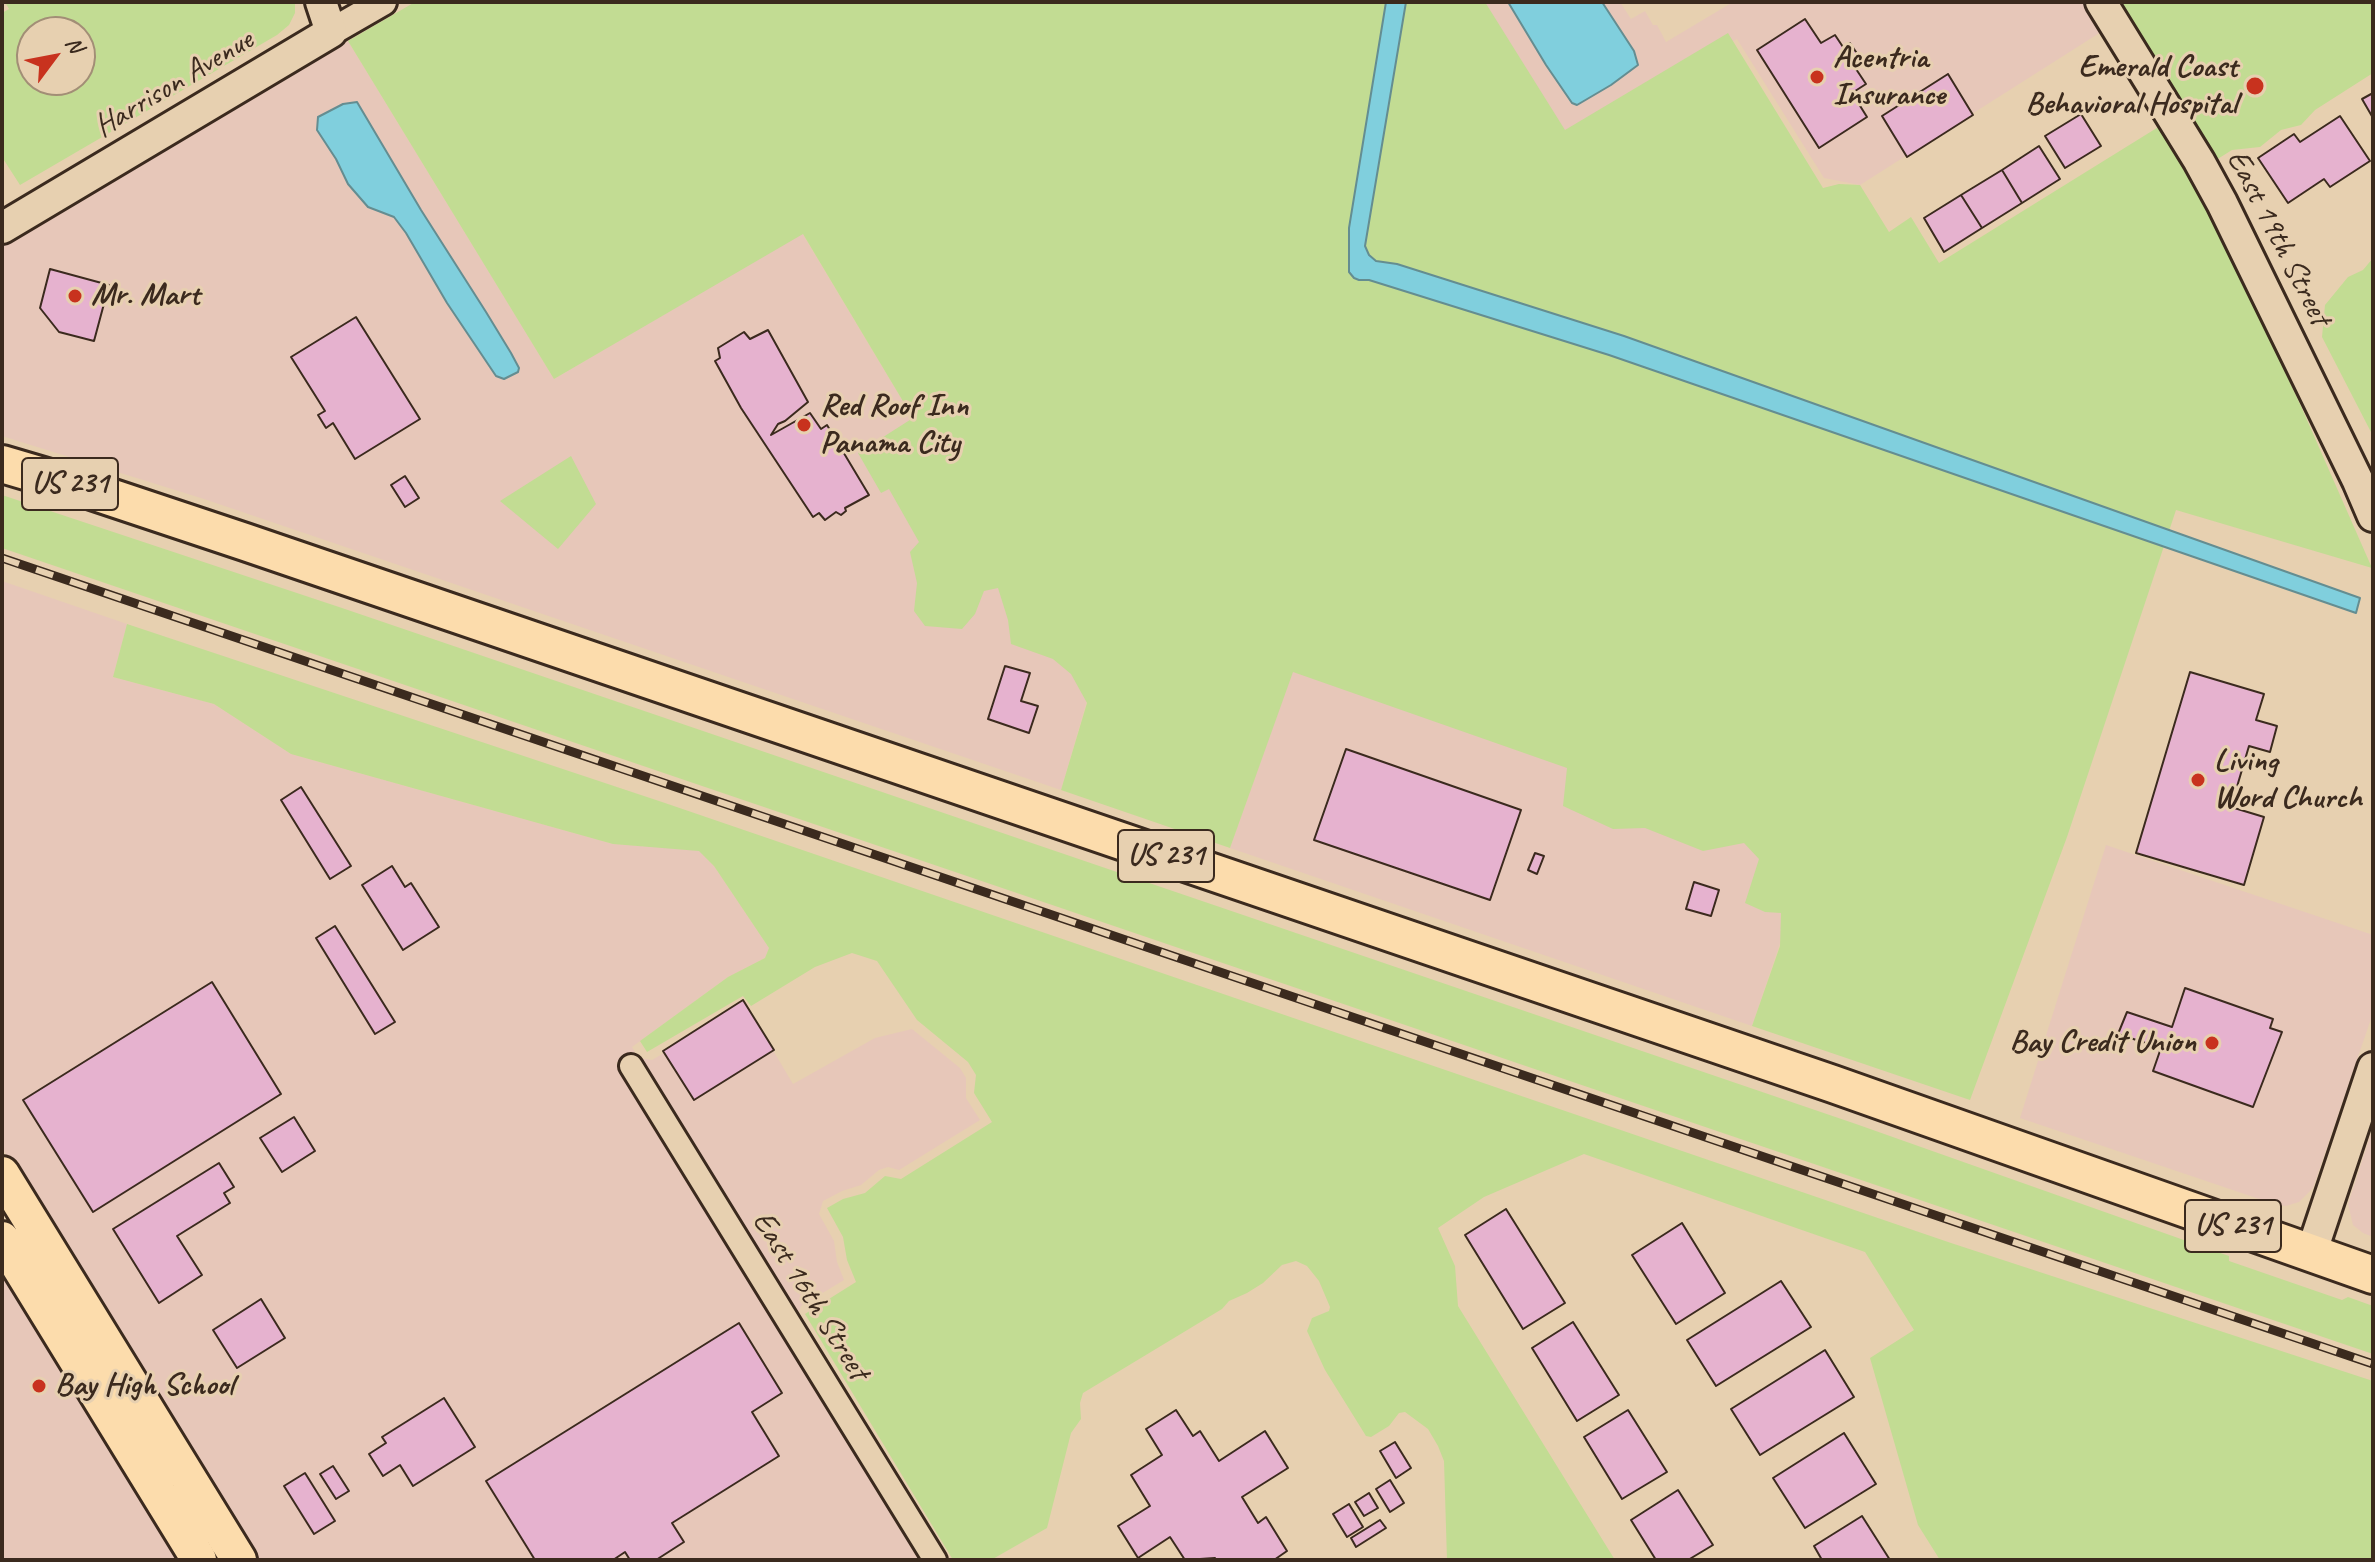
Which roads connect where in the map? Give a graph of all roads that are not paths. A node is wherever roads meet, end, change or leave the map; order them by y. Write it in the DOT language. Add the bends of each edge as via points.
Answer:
graph roads {
  1 [pos="321,2"];
  2 [pos="383,2"];
  3 [pos="2101,2"];
  4 [pos="331,32"];
  5 [pos="2,228"];
  6 [pos="2,464"];
  7 [pos="2373,516"];
  8 [pos="631,1066"];
  9 [pos="2373,1068"];
  10 [pos="2,1174"];
  11 [pos="2,1239"];
  12 [pos="2311,1254"];
  13 [pos="2373,1275"];
  14 [pos="118,1364"];
  15 [pos="90,1382"];
  16 [pos="199,1560"];
  17 [pos="239,1560"];
  18 [pos="935,1560"];
  1 -- 4 [label="main road"];
  2 -- 4 [label="street, Harrison Avenue"];
  3 -- 7 [label="main road, East 19th Street" via="2222,203"];
  4 -- 5 [label="main road, Harrison Avenue"];
  6 -- 12 [label="highway, US 231" via="275,552 1833,1084"];
  8 -- 18 [label="street, East 16th Street"];
  9 -- 12 [label="main road"];
  10 -- 14 [label="main road"];
  11 -- 15 [label="main road"];
  12 -- 13 [label="highway, US 231"];
  14 -- 15 [label="main road"];
  14 -- 17 [label="main road"];
  15 -- 16 [label="main road"];
}
